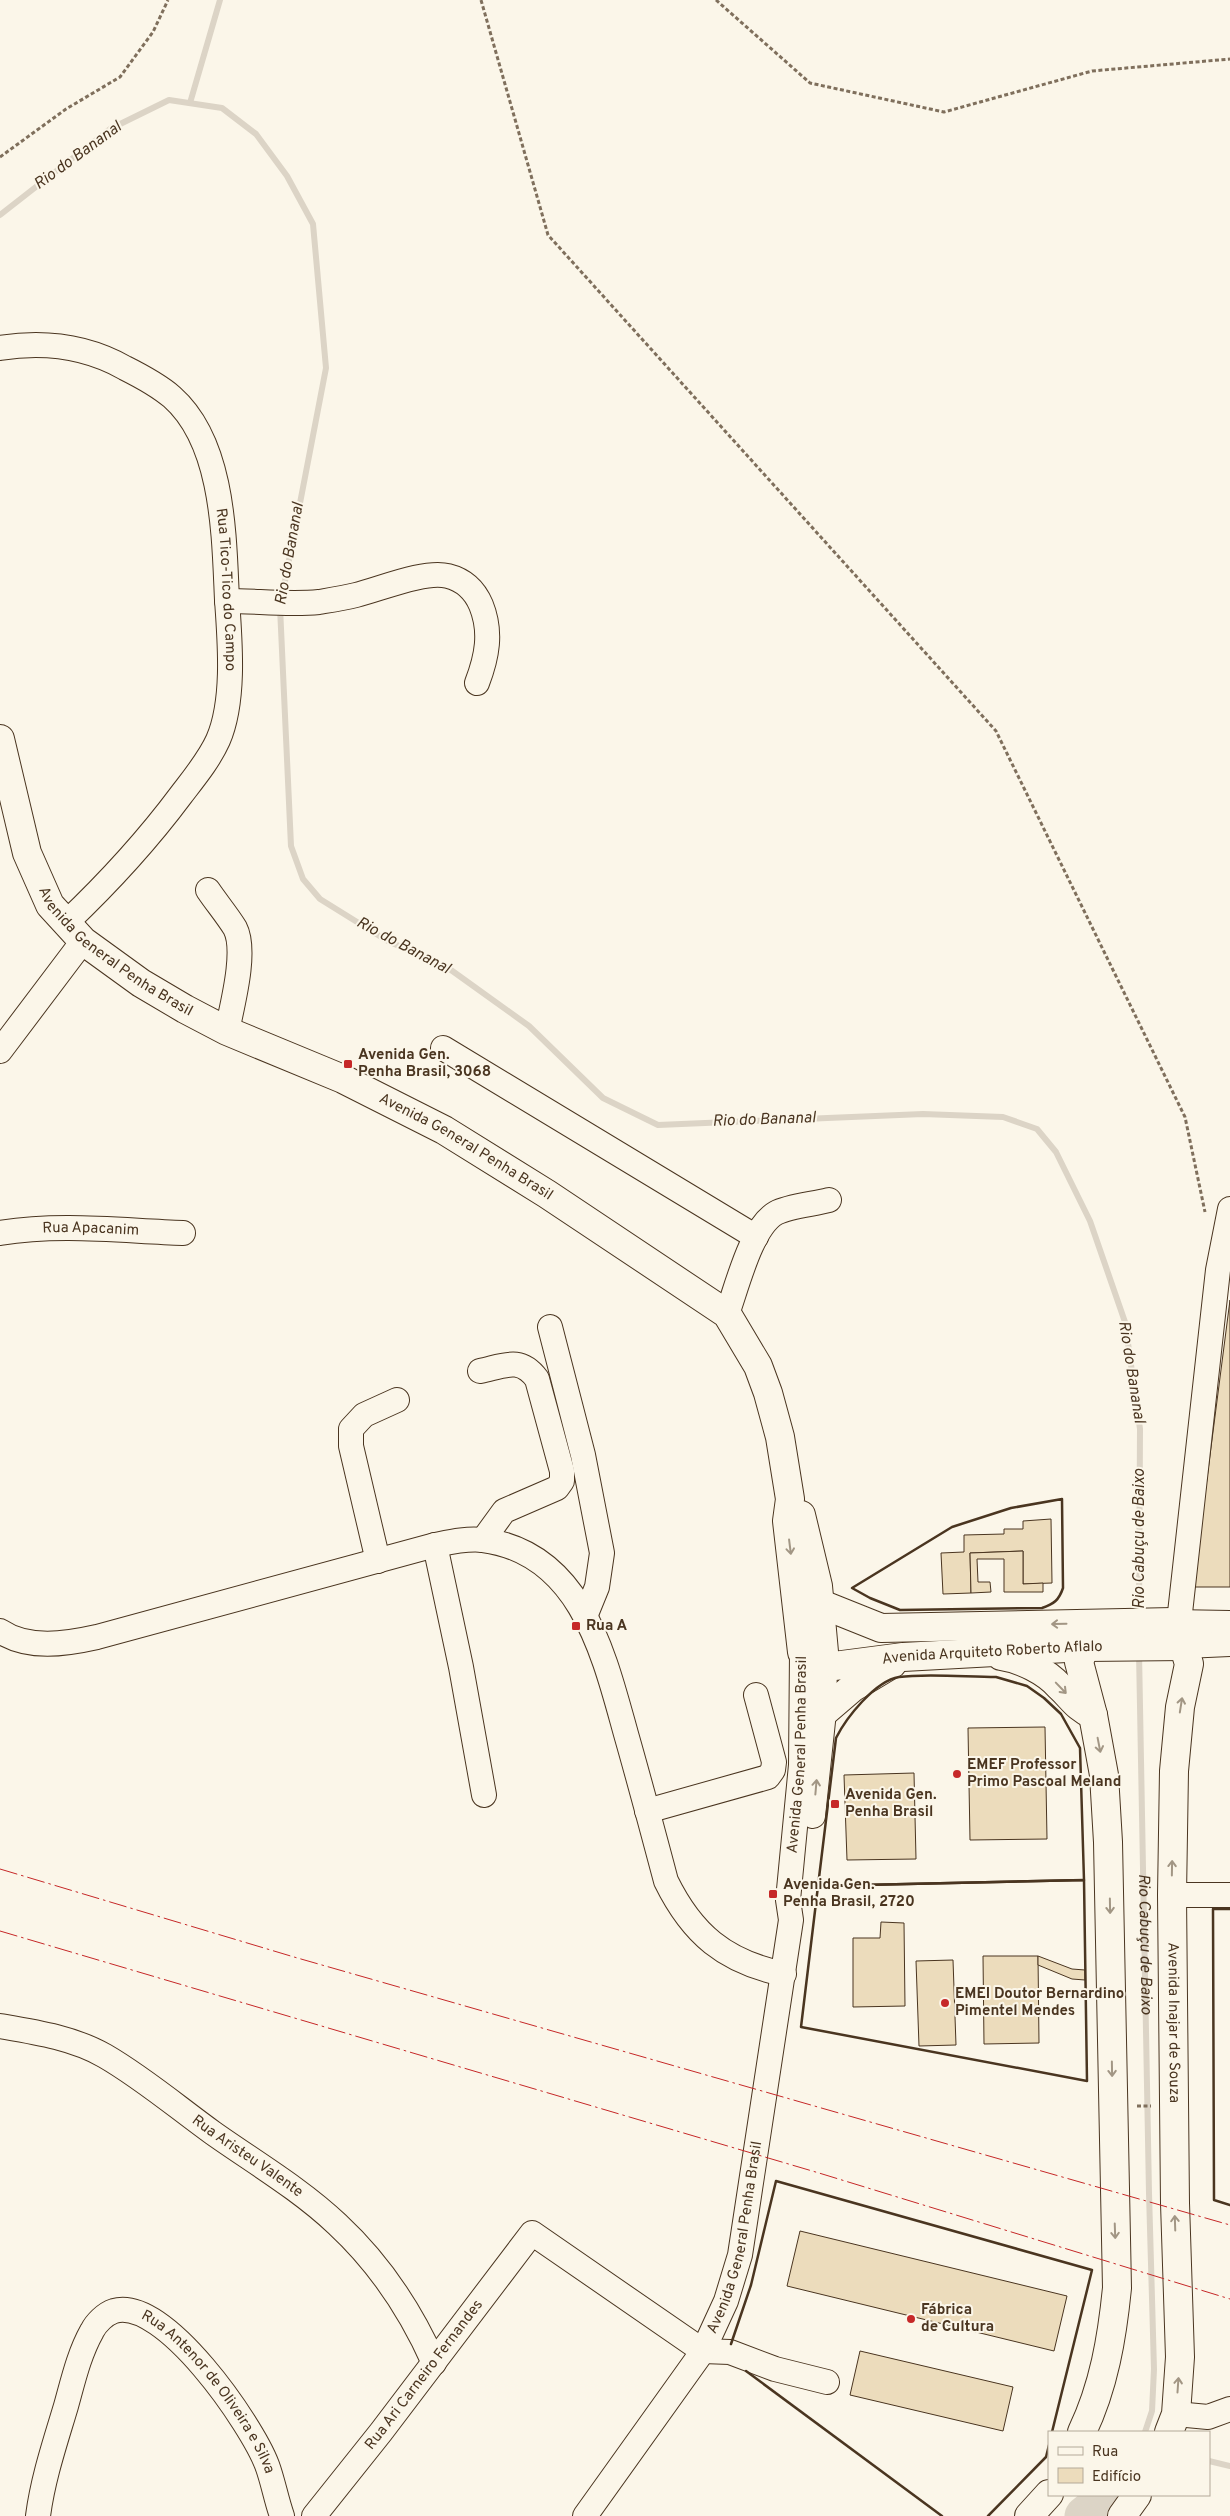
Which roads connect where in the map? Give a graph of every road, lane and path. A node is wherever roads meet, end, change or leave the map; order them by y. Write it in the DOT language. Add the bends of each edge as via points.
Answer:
graph roads {
  1 [pos="168,0"];
  2 [pos="481,0"];
  3 [pos="716,0"];
  4 [pos="1230,59"];
  5 [pos="0,157"];
  6 [pos="0,348"];
  7 [pos="239,601"];
  8 [pos="477,683"];
  9 [pos="0,739"];
  10 [pos="208,890"];
  11 [pos="74,932"];
  12 [pos="227,1031"];
  13 [pos="444,1048"];
  14 [pos="0,1050"];
  15 [pos="829,1200"];
  16 [pos="1230,1209"];
  17 [pos="1206,1212"];
  18 [pos="0,1233"];
  19 [pos="183,1233"];
  20 [pos="756,1237"];
  21 [pos="727,1314"];
  22 [pos="550,1327"];
  23 [pos="480,1370"];
  24 [pos="397,1400"];
  25 [pos="790,1499"];
  26 [pos="484,1540"];
  27 [pos="435,1545"];
  28 [pos="378,1561"];
  29 [pos="814,1570"];
  30 [pos="809,1605"];
  31 [pos="586,1614"];
  32 [pos="1230,1623"];
  33 [pos="908,1626"];
  34 [pos="0,1631"];
  35 [pos="1122,1631"];
  36 [pos="1174,1632"];
  37 [pos="1230,1644"];
  38 [pos="1085,1647"];
  39 [pos="987,1653"];
  40 [pos="813,1657"];
  41 [pos="903,1658"];
  42 [pos="756,1695"];
  43 [pos="824,1712"];
  44 [pos="1093,1715"];
  45 [pos="484,1795"];
  46 [pos="647,1811"];
  47 [pos="1172,1895"];
  48 [pos="1230,1895"];
  49 [pos="791,1920"];
  50 [pos="784,1974"];
  51 [pos="0,2026"];
  52 [pos="1131,2106"];
  53 [pos="1154,2106"];
  54 [pos="703,2351"];
  55 [pos="434,2363"];
  56 [pos="827,2382"];
  57 [pos="1230,2409"];
  58 [pos="1172,2423"];
  59 [pos="1082,2431"];
  60 [pos="1048,2495"];
  61 [pos="1137,2496"];
  62 [pos="38,2516"];
  63 [pos="282,2516"];
  64 [pos="314,2516"];
  65 [pos="585,2516"];
  66 [pos="1030,2516"];
  67 [pos="1122,2516"];
  1 -- 5 [label="path" via="153,32 120,77 66,109"];
  2 -- 17 [label="path" via="548,235 996,731 1185,1117"];
  3 -- 4 [label="path" via="810,83 944,112 1092,71"];
  6 -- 7 [label="street, Rua Tico-Tico do Campo" via="48,344 80,349 112,360 172,397 189,416 213,472 224,540"];
  7 -- 8 [label="street" via="316,602 354,596 428,575 447,575 463,582 477,596 485,615 488,635 485,660"];
  7 -- 11 [label="street, Rua Tico-Tico do Campo" via="228,696 218,739 208,759"];
  9 -- 11 [label="main road, Avenida General Penha Brasil" via="27,853 50,905"];
  10 -- 12 [label="street" via="239,940"];
  11 -- 12 [label="main road, Avenida General Penha Brasil" via="141,983"];
  11 -- 14 [label="street, Rua Tico-Tico do Campo"];
  12 -- 21 [label="main road, Avenida General Penha Brasil" via="343,1079 444,1130 548,1194"];
  13 -- 20 [label="street"];
  15 -- 20 [label="street" via="777,1213 764,1224"];
  16 -- 36 [label="street" via="1218,1270"];
  18 -- 19 [label="street, Rua Apacanim" via="58,1228"];
  20 -- 21 [label="street"];
  21 -- 25 [label="main road, Avenida General Penha Brasil" via="758,1366 768,1393 780,1437"];
  22 -- 31 [label="street" via="583,1454 602,1553 601,1572"];
  23 -- 26 [label="street" via="519,1364 528,1368 537,1379 562,1471 562,1481 557,1488 504,1512"];
  24 -- 28 [label="street" via="364,1415 351,1429 351,1446"];
  25 -- 29 [label="main road, Avenida General Penha Brasil" via="802,1518"];
  25 -- 30 [label="main road, Avenida General Penha Brasil, one-way" via="787,1521"];
  26 -- 27 [label="street"];
  26 -- 31 [label="street" via="538,1560 569,1590"];
  27 -- 28 [label="street"];
  27 -- 45 [label="street"];
  28 -- 34 [label="street" via="70,1643 24,1641"];
  29 -- 30 [label="main road, Avenida General Penha Brasil"];
  29 -- 33 [label="main road" via="848,1600"];
  30 -- 33 [label="main road, Avenida Arquiteto Roberto Aflalo" via="881,1628"];
  30 -- 40 [label="main road, Avenida General Penha Brasil"];
  31 -- 46 [label="street" via="609,1675"];
  32 -- 36 [label="street"];
  35 -- 33 [label="main road, Avenida Arquiteto Roberto Aflalo, one-way"];
  35 -- 36 [label="main road, Avenida Arquiteto Roberto Aflalo"];
  35 -- 38 [label="main road" via="1094,1633"];
  36 -- 37 [label="street"];
  47 -- 36 [label="main road, Avenida Inajar de Souza, one-way" via="1174,1771 1180,1707 1189,1664"];
  38 -- 39 [label="main road, Avenida Arquiteto Roberto Aflalo"];
  38 -- 44 [label="main road" via="1079,1662"];
  39 -- 41 [label="main road, Avenida Arquiteto Roberto Aflalo"];
  39 -- 44 [label="main road, one-way" via="1006,1657 1043,1673 1060,1685 1078,1708"];
  40 -- 41 [label="main road, Avenida Arquiteto Roberto Aflalo" via="834,1666"];
  40 -- 43 [label="street, Avenida General Penha Brasil"];
  40 -- 49 [label="street, Avenida General Penha Brasil" via="788,1900"];
  41 -- 43 [label="main road" via="852,1688"];
  42 -- 46 [label="street" via="774,1762 768,1777"];
  49 -- 43 [label="street, Avenida General Penha Brasil, one-way" via="802,1903"];
  44 -- 59 [label="main road, one-way" via="1104,1775 1108,1842 1117,2288 1103,2379"];
  46 -- 50 [label="street" via="666,1881 679,1908 694,1927 733,1956"];
  47 -- 48 [label="street"];
  58 -- 47 [label="main road, Avenida Inajar de Souza, one-way" via="1180,2357"];
  49 -- 50 [label="street, Avenida General Penha Brasil"];
  50 -- 54 [label="street, Avenida General Penha Brasil" via="740,2255 726,2301"];
  51 -- 55 [label="street, Rua Aristeu Valente" via="38,2032 103,2055 273,2174 337,2224 359,2246 392,2286 416,2323"];
  52 -- 53 [label="path"];
  54 -- 55 [label="street, Rua Ari Carneiro Fernandes" via="532,2233"];
  54 -- 56 [label="street" via="730,2352 775,2369"];
  54 -- 65 [label="street, Avenida General Penha Brasil"];
  55 -- 64 [label="street, Rua Ari Carneiro Fernandes"];
  57 -- 58 [label="street" via="1208,2417"];
  60 -- 66 [label="main road"];
  61 -- 67 [label="main road"];
  62 -- 63 [label="street, Rua Antenor de Oliveira e Silva" via="50,2456 82,2350 92,2329 115,2311 132,2311 150,2317 178,2341 230,2401 267,2465"];
}
